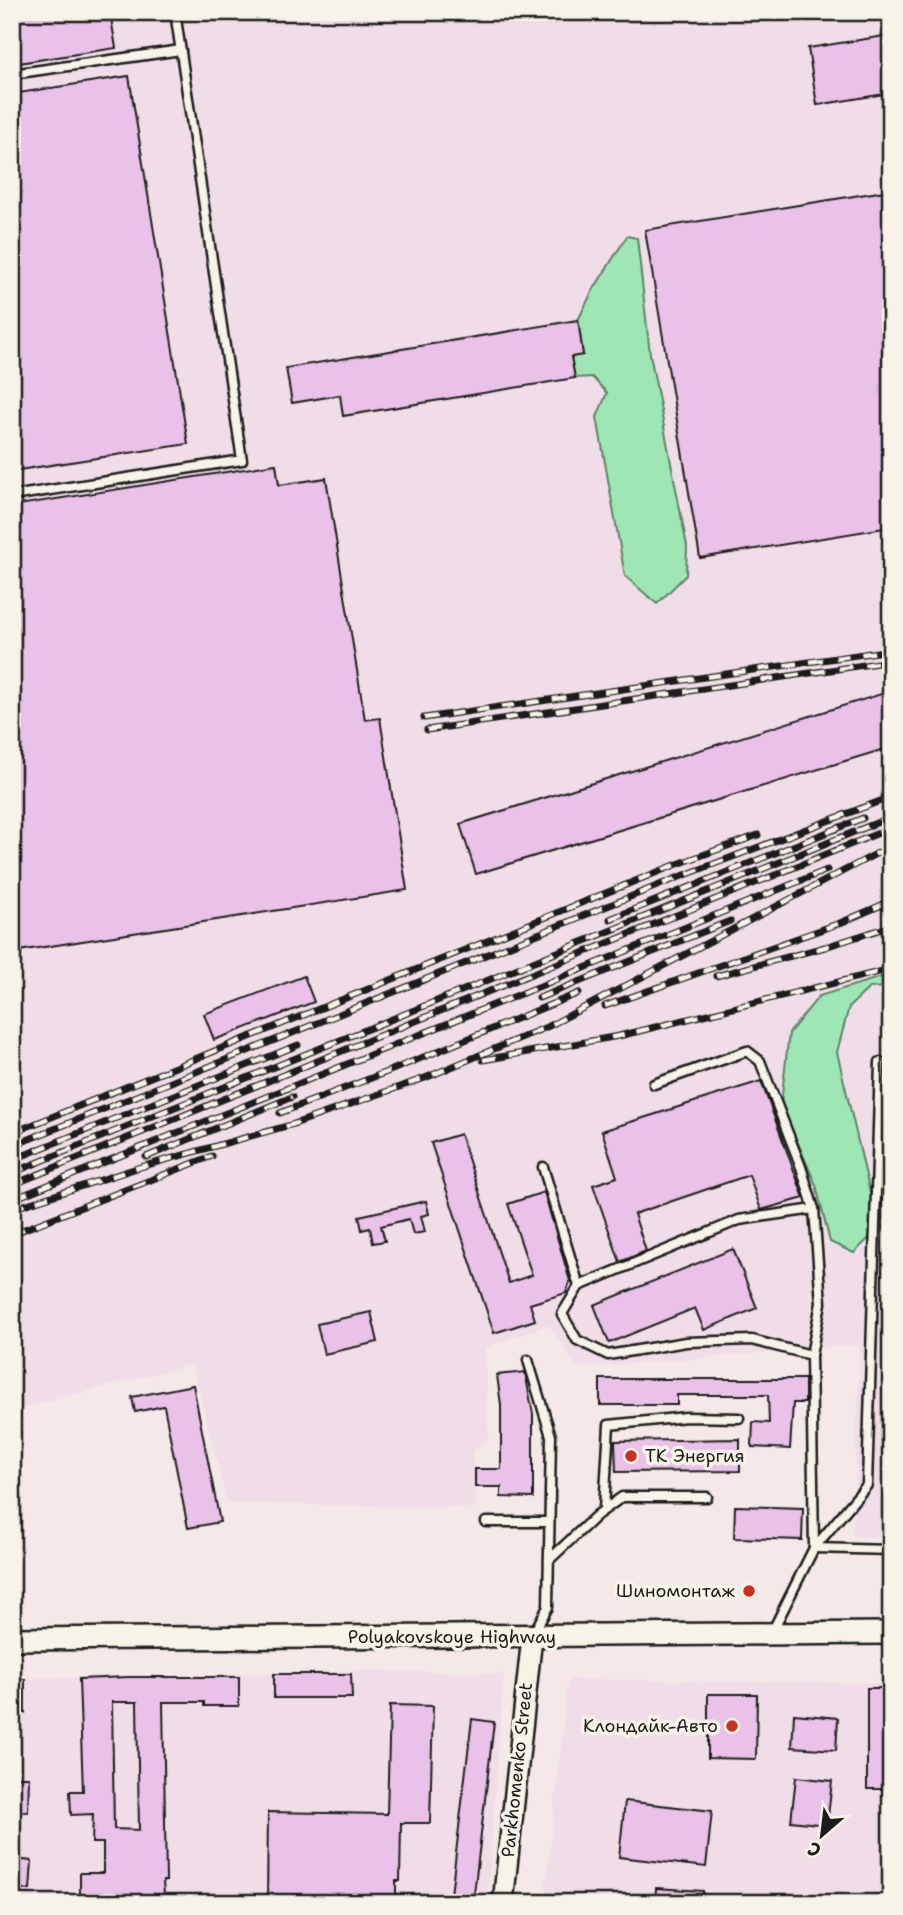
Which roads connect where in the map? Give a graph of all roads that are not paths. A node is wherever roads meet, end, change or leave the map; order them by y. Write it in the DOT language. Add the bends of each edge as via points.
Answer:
graph roads {
  1 [pos="175,12"];
  2 [pos="181,50"];
  3 [pos="12,74"];
  4 [pos="12,496"];
  5 [pos="880,1062"];
  6 [pos="654,1084"];
  7 [pos="543,1167"];
  8 [pos="814,1209"];
  9 [pos="579,1286"];
  10 [pos="811,1355"];
  11 [pos="528,1360"];
  12 [pos="738,1418"];
  13 [pos="707,1497"];
  14 [pos="604,1509"];
  15 [pos="486,1522"];
  16 [pos="550,1522"];
  17 [pos="814,1548"];
  18 [pos="891,1550"];
  19 [pos="548,1560"];
  20 [pos="891,1633"];
  21 [pos="771,1634"];
  22 [pos="532,1637"];
  23 [pos="12,1639"];
  24 [pos="503,1903"];
  1 -- 2 [label="lane"];
  2 -- 3 [label="lane"];
  2 -- 4 [label="lane" via="242,460"];
  5 -- 17 [label="lane" via="867,1485"];
  6 -- 8 [label="lane" via="747,1051 760,1060"];
  7 -- 9 [label="lane"];
  8 -- 9 [label="lane" via="739,1220"];
  8 -- 10 [label="lane" via="821,1303"];
  9 -- 10 [label="lane" via="562,1314 577,1340 608,1355 686,1342 752,1340"];
  10 -- 17 [label="lane"];
  11 -- 16 [label="lane" via="551,1436"];
  12 -- 14 [label="lane" via="686,1417 608,1425"];
  13 -- 14 [label="lane" via="622,1497"];
  14 -- 19 [label="lane"];
  15 -- 16 [label="lane"];
  16 -- 19 [label="lane"];
  17 -- 18 [label="lane"];
  17 -- 21 [label="lane"];
  19 -- 22 [label="lane" via="548,1607"];
  20 -- 21 [label="main road, Polyakovskoye Highway"];
  21 -- 22 [label="main road, Polyakovskoye Highway"];
  22 -- 23 [label="main road, Polyakovskoye Highway"];
  22 -- 24 [label="street, Parkhomenko Street"];
}
